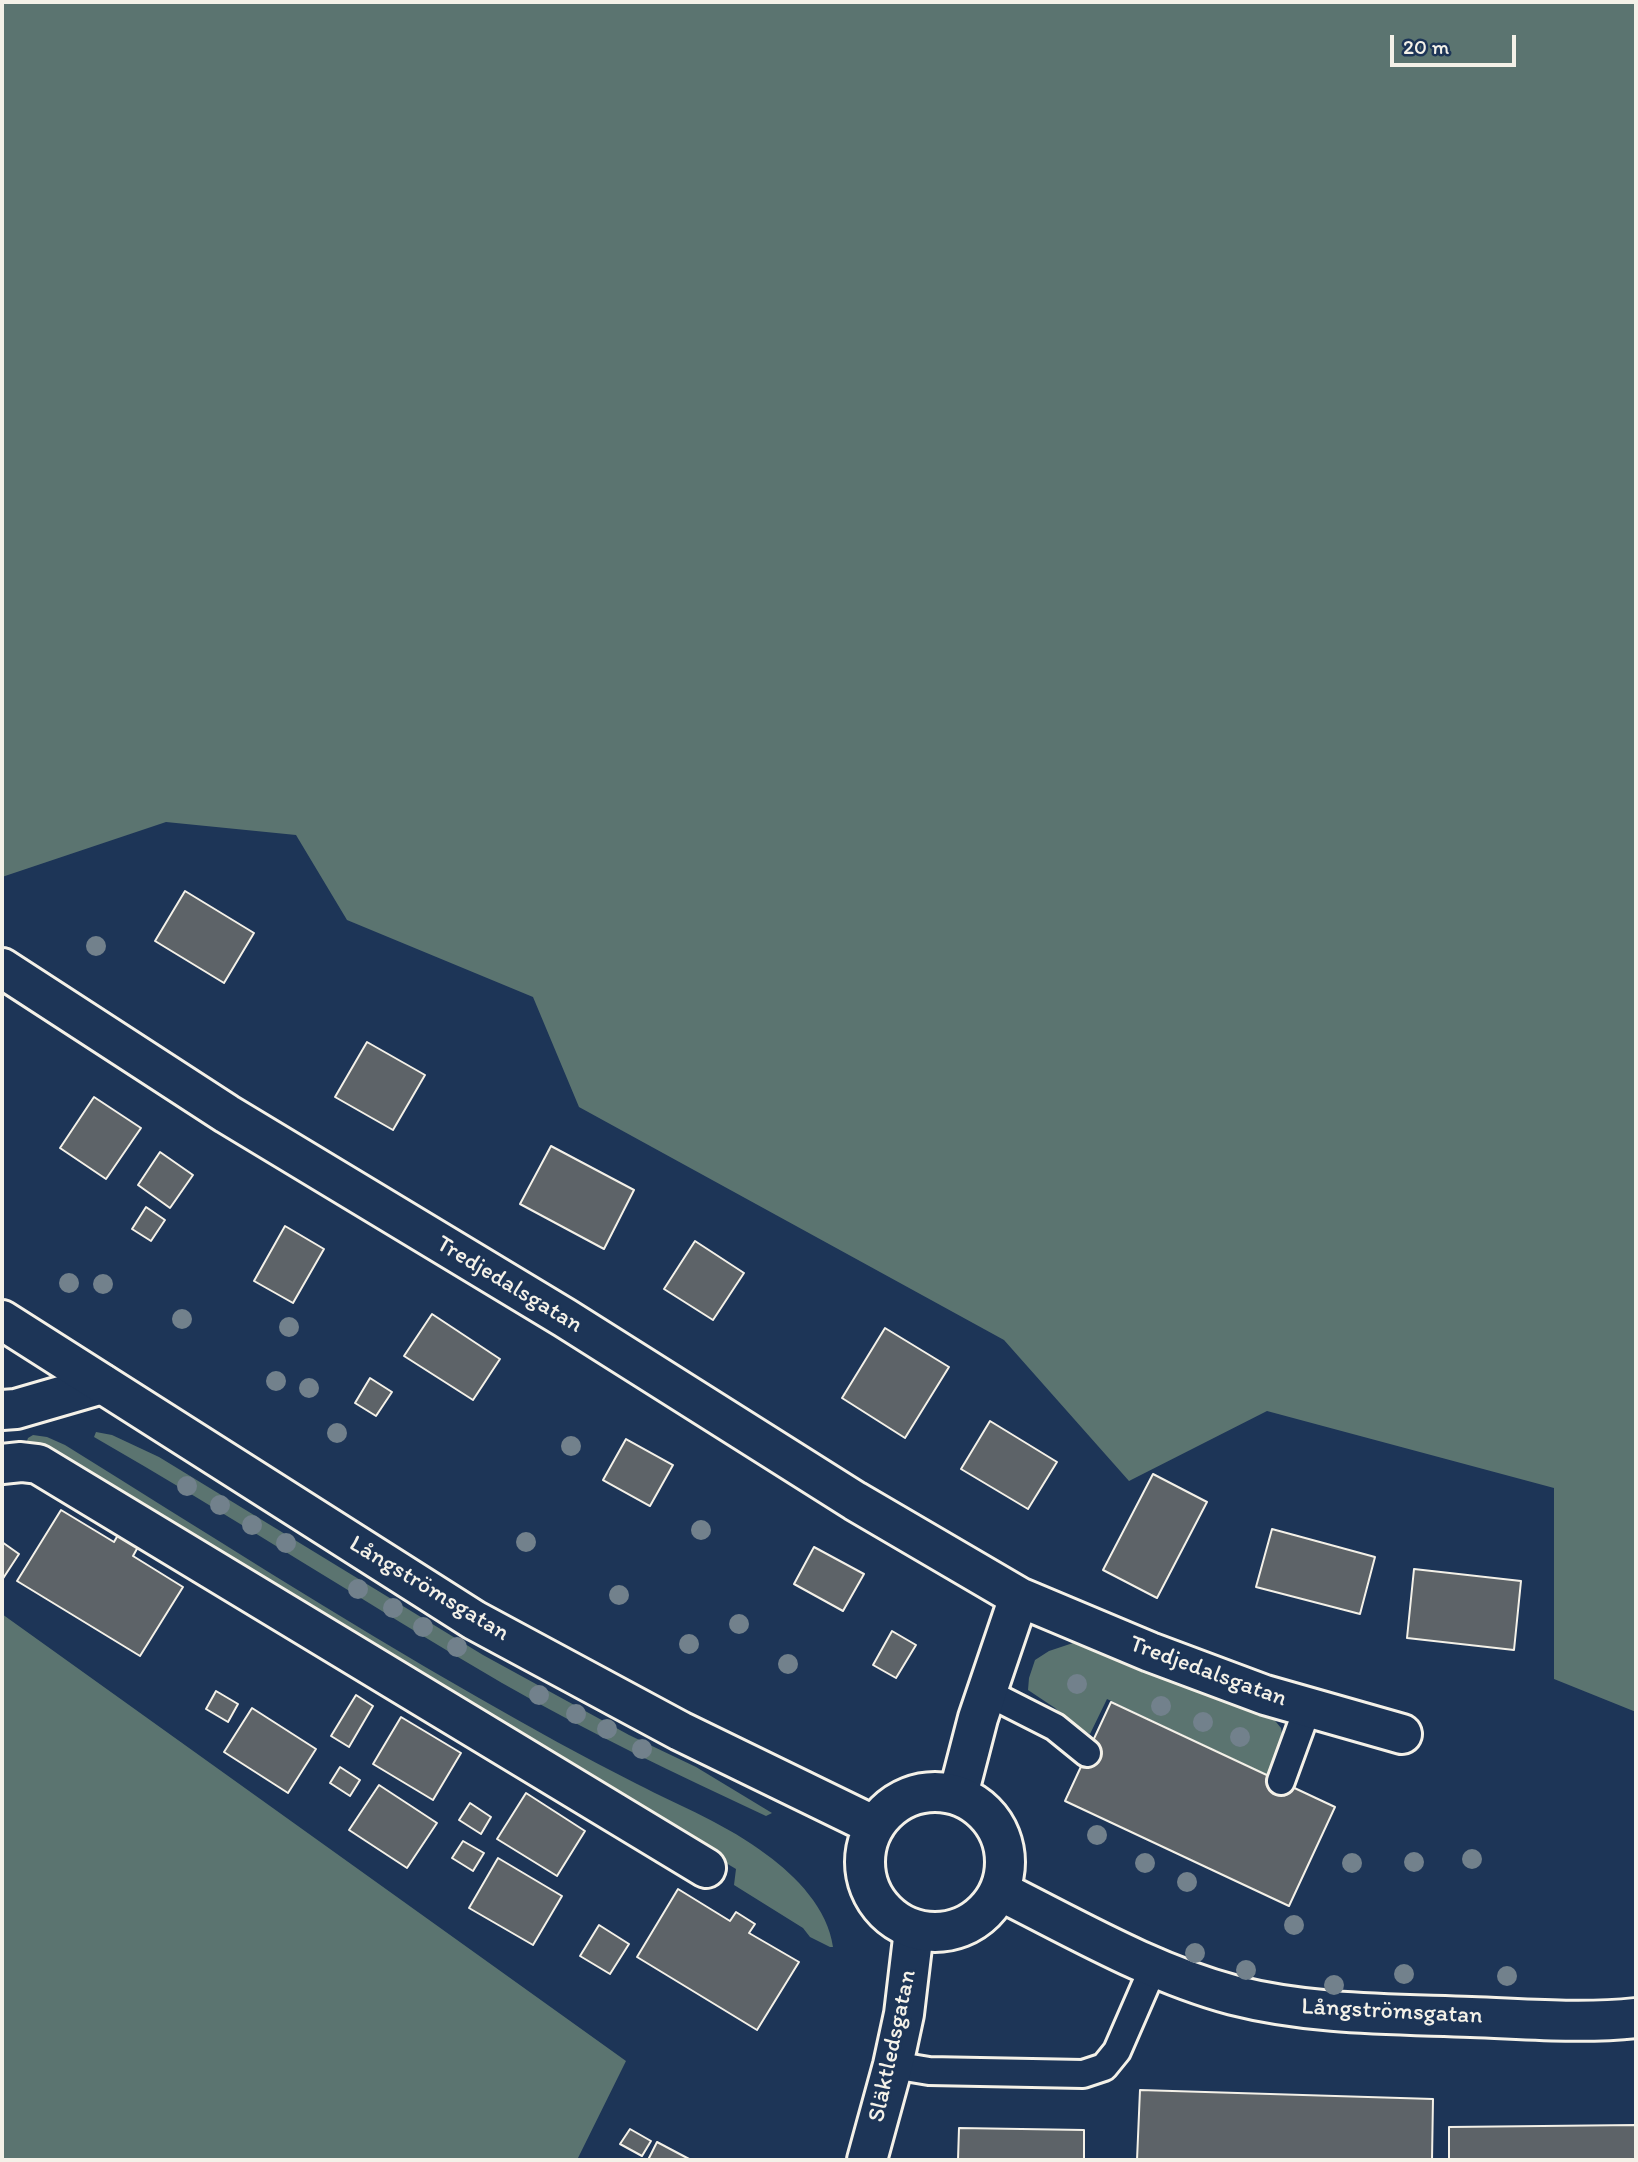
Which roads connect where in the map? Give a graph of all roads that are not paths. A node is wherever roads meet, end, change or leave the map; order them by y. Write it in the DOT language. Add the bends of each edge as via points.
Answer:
graph roads {
  1 [pos="2,968"];
  2 [pos="2,1320"];
  3 [pos="102,1384"];
  4 [pos="2,1410"];
  5 [pos="2,1464"];
  6 [pos="1019,1597"];
  7 [pos="986,1692"];
  8 [pos="1308,1707"];
  9 [pos="1402,1734"];
  10 [pos="1087,1753"];
  11 [pos="1281,1781"];
  12 [pos="958,1796"];
  13 [pos="875,1826"];
  14 [pos="706,1868"];
  15 [pos="1000,1891"];
  16 [pos="914,1930"];
  17 [pos="1154,1966"];
  18 [pos="1636,2018"];
  19 [pos="893,2065"];
  20 [pos="866,2160"];
  1 -- 6 [label="street, Tredjedalsgatan" via="227,1114"];
  2 -- 3 [label="street, Långströmsgatan"];
  3 -- 4 [label="street"];
  3 -- 13 [label="street, Långströmsgatan" via="474,1620 680,1731"];
  5 -- 14 [label="street" via="38,1464"];
  6 -- 7 [label="street"];
  6 -- 8 [label="street, Tredjedalsgatan" via="1150,1652"];
  7 -- 10 [label="lane" via="1055,1727"];
  7 -- 12 [label="street"];
  8 -- 9 [label="street, Tredjedalsgatan"];
  8 -- 11 [label="lane"];
  12 -- 13 [label="street" via="920,1793 886,1811"];
  12 -- 15 [label="street" via="976,1804 1000,1834 1005,1872"];
  13 -- 16 [label="street" via="866,1846 869,1888 895,1921"];
  15 -- 16 [label="street" via="989,1909 954,1931"];
  15 -- 17 [label="street, Långströmsgatan"];
  16 -- 19 [label="street, Släktledsgatan"];
  17 -- 18 [label="street, Långströmsgatan" via="1232,1994 1335,2012 1605,2021"];
  17 -- 19 [label="lane" via="1117,2052 1104,2067 1083,2074 929,2071"];
  19 -- 20 [label="street, Släktledsgatan"];
}
